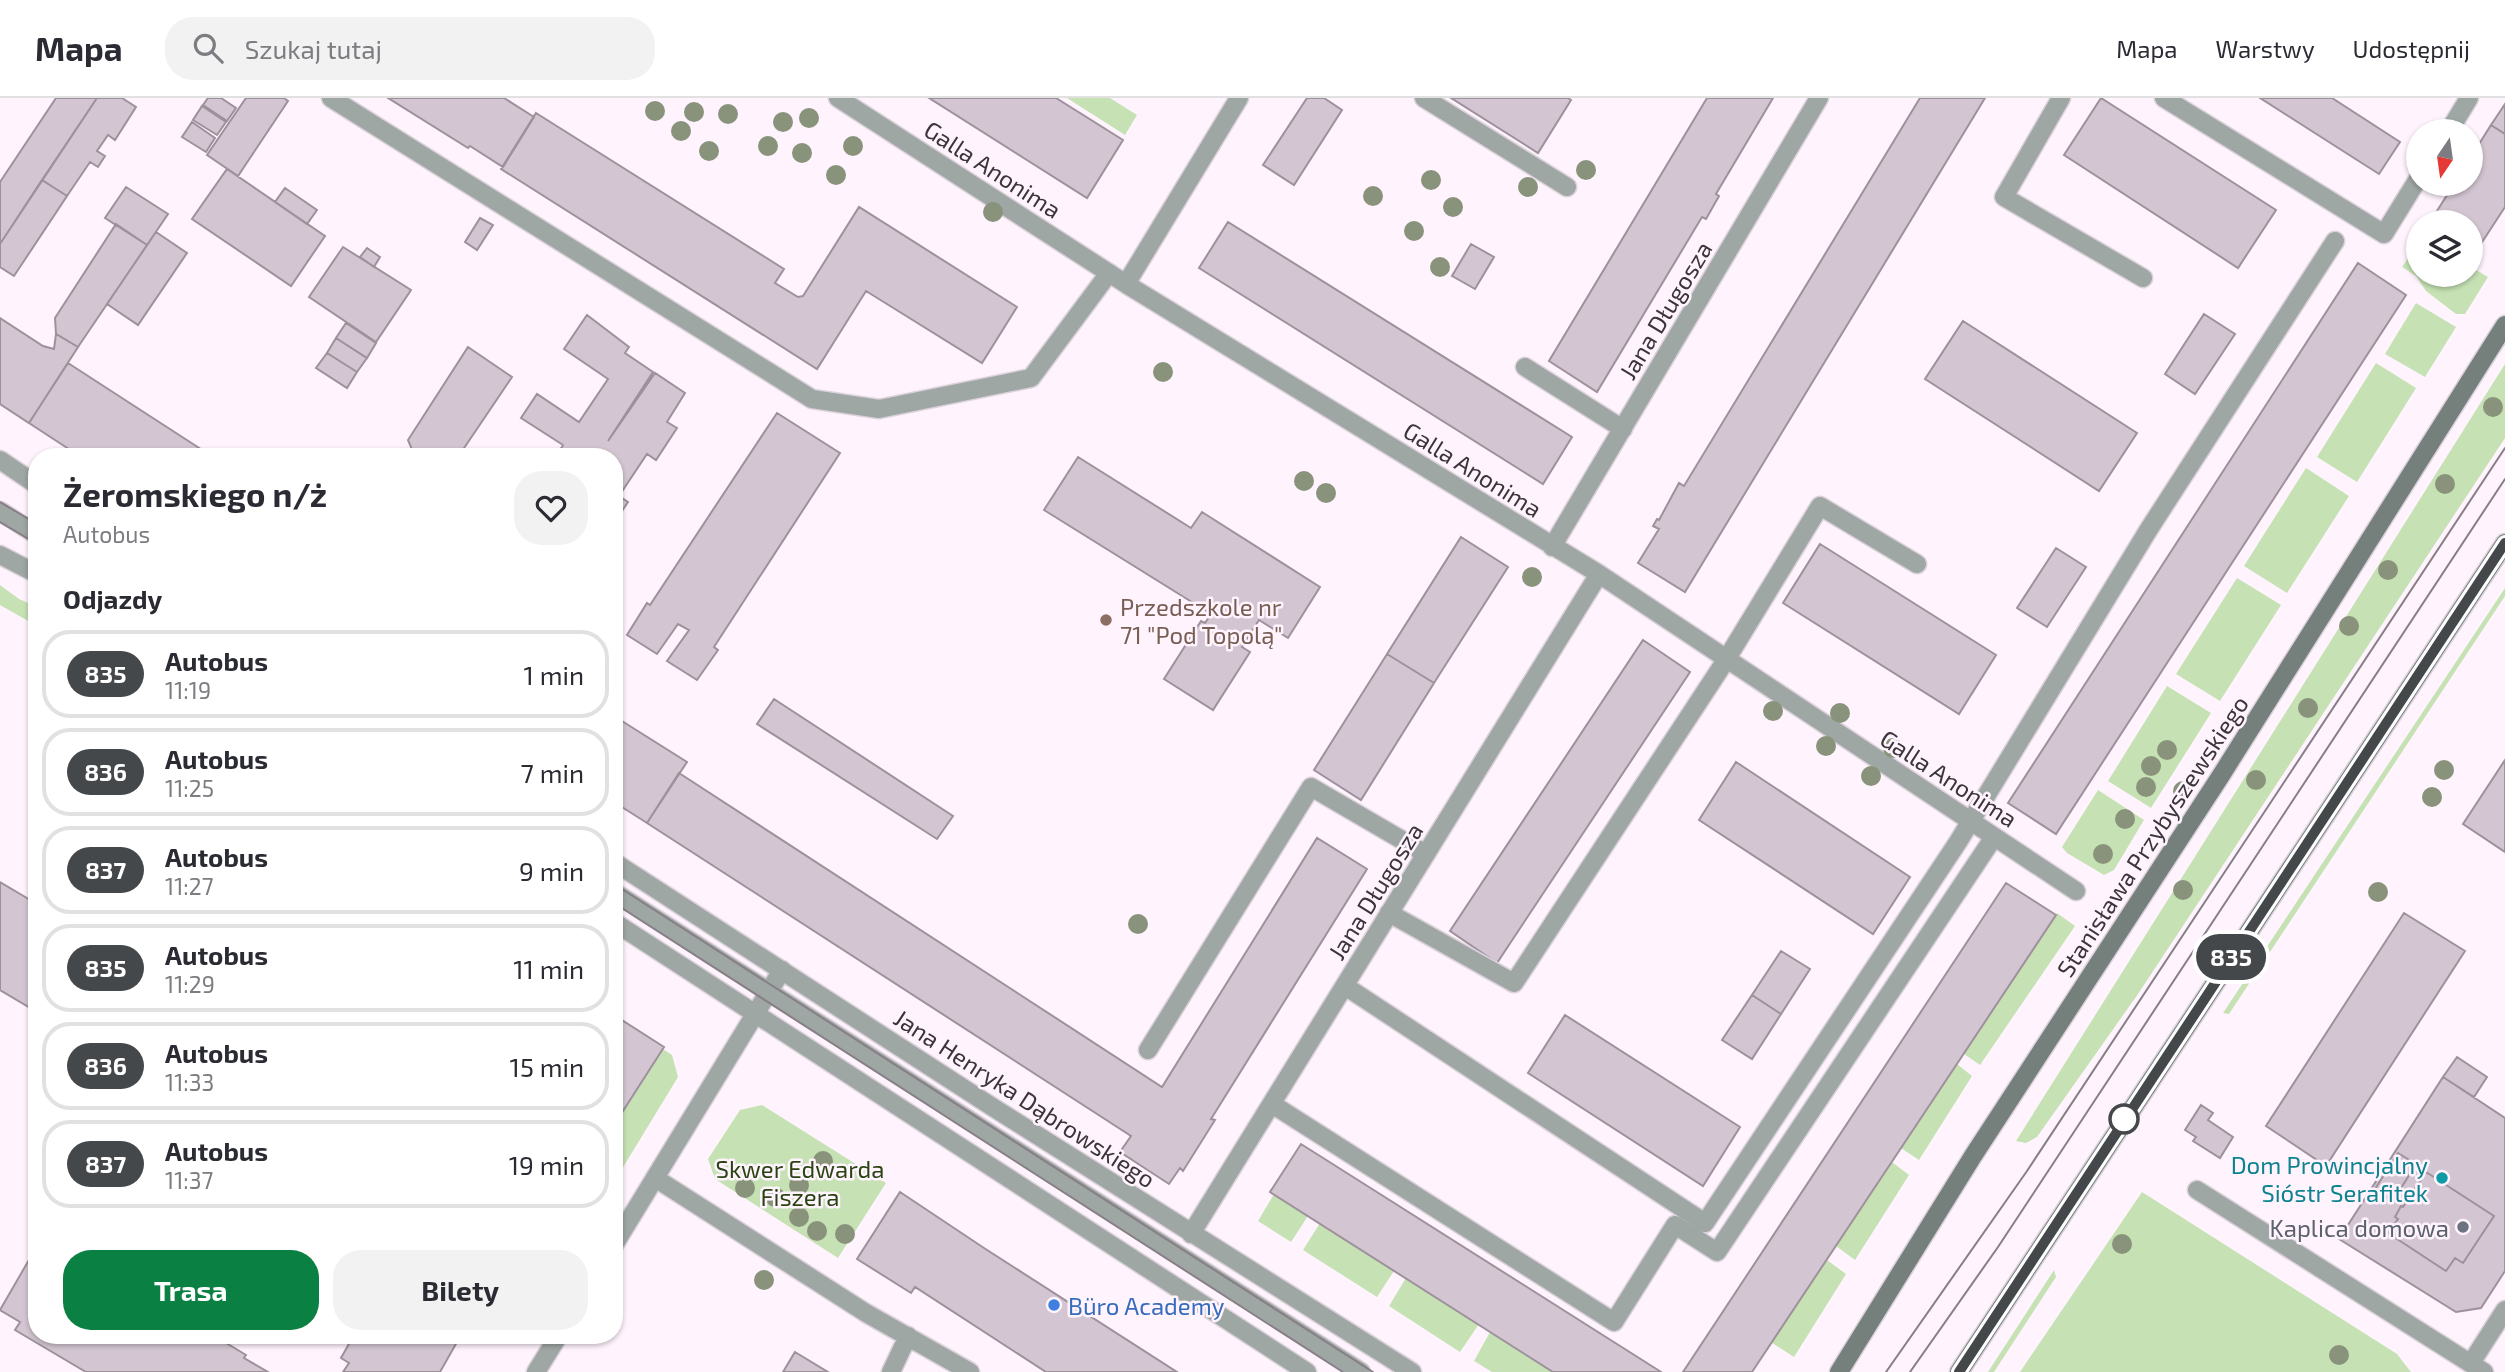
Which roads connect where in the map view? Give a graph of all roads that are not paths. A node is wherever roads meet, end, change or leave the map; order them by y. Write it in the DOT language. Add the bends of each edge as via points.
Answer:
graph roads {
  1 [pos="331,98"];
  2 [pos="838,98"];
  3 [pos="1239,98"];
  4 [pos="1424,98"];
  5 [pos="1819,98"];
  6 [pos="2061,98"];
  7 [pos="2164,98"];
  8 [pos="2469,98"];
  9 [pos="2456,119"];
  10 [pos="1567,187"];
  11 [pos="2407,196"];
  12 [pos="2335,241"];
  13 [pos="1109,273"];
  14 [pos="2143,278"];
  15 [pos="1126,284"];
  16 [pos="2505,325"];
  17 [pos="1525,366"];
  18 [pos="1623,429"];
  19 [pos="0,460"];
  20 [pos="28,479"];
  21 [pos="0,511"];
  22 [pos="28,528"];
  23 [pos="2505,544"];
  24 [pos="1552,547"];
  25 [pos="0,555"];
  26 [pos="1917,564"];
  27 [pos="28,569"];
  28 [pos="1599,573"];
  29 [pos="1726,660"];
  30 [pos="1970,822"];
  31 [pos="1994,837"];
  32 [pos="1426,854"];
  33 [pos="623,868"];
  34 [pos="2076,891"];
  35 [pos="623,898"];
  36 [pos="1390,913"];
  37 [pos="623,928"];
  38 [pos="782,970"];
  39 [pos="1345,986"];
  40 [pos="769,992"];
  41 [pos="757,1013"];
  42 [pos="1148,1050"];
  43 [pos="1272,1104"];
  44 [pos="655,1178"];
  45 [pos="2197,1191"];
  46 [pos="623,1230"];
  47 [pos="1191,1234"];
  48 [pos="2505,1310"];
  49 [pos="908,1336"];
  50 [pos="553,1344"];
  51 [pos="1374,1348"];
  52 [pos="2477,1368"];
  53 [pos="536,1372"];
  54 [pos="891,1372"];
  55 [pos="970,1372"];
  56 [pos="1307,1372"];
  57 [pos="1362,1372"];
  58 [pos="1400,1372"];
  59 [pos="1412,1372"];
  60 [pos="1839,1372"];
  61 [pos="1959,1372"];
  1 -- 13 [label="street" via="812,399 879,409 1031,378"];
  2 -- 13 [label="street, Galla Anonima"];
  3 -- 15 [label="street"];
  4 -- 10 [label="street"];
  5 -- 18 [label="street, Jana Długosza"];
  6 -- 14 [label="street" via="2004,197"];
  7 -- 11 [label="street" via="2384,234"];
  8 -- 9 [label="street"];
  12 -- 30 [label="street" via="2149,529"];
  13 -- 15 [label="street, Galla Anonima"];
  15 -- 24 [label="street, Galla Anonima"];
  16 -- 60 [label="main road, Stanisława Przybyszewskiego"];
  17 -- 18 [label="street"];
  18 -- 24 [label="street, Jana Długosza"];
  19 -- 20 [label="street"];
  21 -- 22 [label="street"];
  23 -- 61 [label="main road"];
  24 -- 28 [label="street, Galla Anonima"];
  25 -- 27 [label="street"];
  26 -- 29 [label="street" via="1821,506"];
  28 -- 29 [label="street, Galla Anonima"];
  28 -- 32 [label="street, Jana Długosza"];
  29 -- 30 [label="street, Galla Anonima"];
  29 -- 36 [label="street" via="1514,983"];
  30 -- 31 [label="street, Galla Anonima"];
  30 -- 39 [label="street" via="1705,1223"];
  31 -- 34 [label="street, Galla Anonima"];
  31 -- 43 [label="street" via="1717,1252 1675,1225 1614,1322"];
  32 -- 36 [label="street, Jana Długosza"];
  32 -- 42 [label="street" via="1311,787"];
  33 -- 38 [label="street, Jana Henryka Dąbrowskiego"];
  35 -- 40 [label="street"];
  36 -- 39 [label="street, Jana Długosza"];
  37 -- 41 [label="street"];
  38 -- 40 [label="street"];
  38 -- 47 [label="street, Jana Henryka Dąbrowskiego"];
  39 -- 43 [label="street, Jana Długosza"];
  40 -- 41 [label="street"];
  40 -- 57 [label="street"];
  41 -- 44 [label="street"];
  41 -- 56 [label="street"];
  43 -- 47 [label="street, Jana Długosza"];
  44 -- 46 [label="street"];
  44 -- 49 [label="street"];
  45 -- 52 [label="street"];
  47 -- 51 [label="street, Jana Henryka Dąbrowskiego"];
  48 -- 52 [label="street"];
  49 -- 54 [label="street"];
  49 -- 55 [label="street"];
  50 -- 53 [label="street"];
  51 -- 58 [label="street"];
  51 -- 59 [label="street, Jana Henryka Dąbrowskiego"];
}
